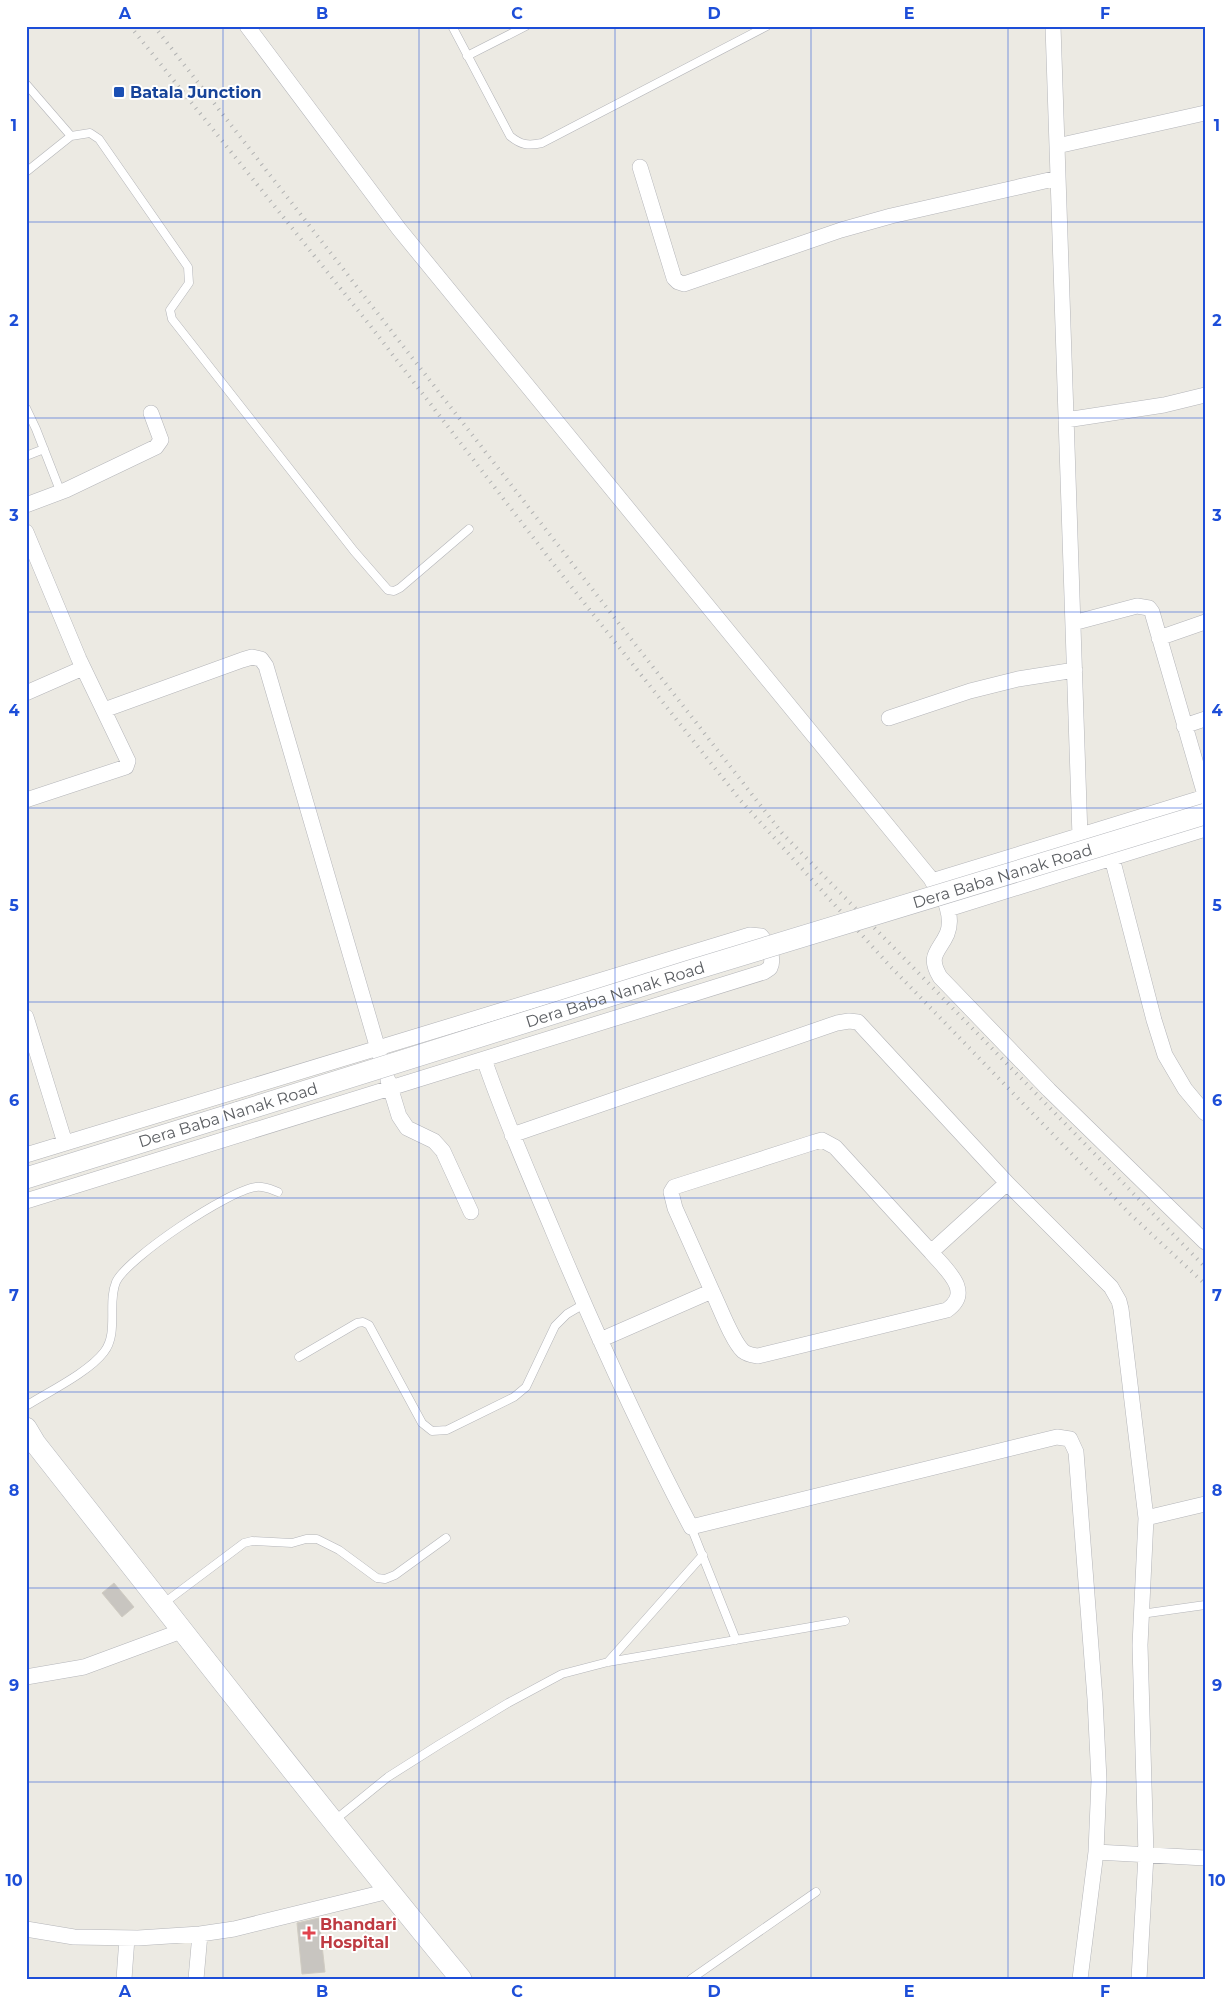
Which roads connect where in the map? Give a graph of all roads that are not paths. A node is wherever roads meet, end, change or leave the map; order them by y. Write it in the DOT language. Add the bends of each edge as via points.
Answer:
graph roads {
  1 [pos="246,26"];
  2 [pos="452,26"];
  3 [pos="526,26"];
  4 [pos="767,26"];
  5 [pos="1053,26"];
  6 [pos="468,56"];
  7 [pos="26,84"];
  8 [pos="1205,113"];
  9 [pos="71,136"];
  10 [pos="1057,146"];
  11 [pos="640,167"];
  12 [pos="26,172"];
  13 [pos="1058,178"];
  14 [pos="1205,395"];
  15 [pos="26,408"];
  16 [pos="151,413"];
  17 [pos="1066,420"];
  18 [pos="44,449"];
  19 [pos="26,456"];
  20 [pos="61,493"];
  21 [pos="26,505"];
  22 [pos="469,529"];
  23 [pos="26,532"];
  24 [pos="1205,622"];
  25 [pos="1073,623"];
  26 [pos="1159,638"];
  27 [pos="83,668"];
  28 [pos="1075,670"];
  29 [pos="26,693"];
  30 [pos="104,710"];
  31 [pos="889,718"];
  32 [pos="1205,719"];
  33 [pos="1184,726"];
  34 [pos="1205,796"];
  35 [pos="26,800"];
  36 [pos="1205,814"];
  37 [pos="1205,829"];
  38 [pos="1080,836"];
  39 [pos="1112,858"];
  40 [pos="1081,867"];
  41 [pos="932,881"];
  42 [pos="948,909"];
  43 [pos="26,1017"];
  44 [pos="378,1048"];
  45 [pos="484,1059"];
  46 [pos="390,1088"];
  47 [pos="1205,1113"];
  48 [pos="512,1135"];
  49 [pos="65,1143"];
  50 [pos="26,1155"];
  51 [pos="26,1178"];
  52 [pos="1007,1183"];
  53 [pos="278,1192"];
  54 [pos="26,1201"];
  55 [pos="471,1212"];
  56 [pos="1205,1242"];
  57 [pos="931,1252"];
  58 [pos="712,1291"];
  59 [pos="584,1304"];
  60 [pos="600,1340"];
  61 [pos="300,1357"];
  62 [pos="26,1406"];
  63 [pos="29,1436"];
  64 [pos="1205,1504"];
  65 [pos="1146,1518"];
  66 [pos="691,1527"];
  67 [pos="446,1538"];
  68 [pos="702,1556"];
  69 [pos="162,1604"];
  70 [pos="1205,1605"];
  71 [pos="1141,1614"];
  72 [pos="845,1621"];
  73 [pos="176,1633"];
  74 [pos="736,1640"];
  75 [pos="608,1662"];
  76 [pos="26,1677"];
  77 [pos="333,1821"];
  78 [pos="1096,1852"];
  79 [pos="1146,1855"];
  80 [pos="1205,1858"];
  81 [pos="388,1891"];
  82 [pos="816,1892"];
  83 [pos="26,1930"];
  84 [pos="200,1934"];
  85 [pos="127,1938"];
  86 [pos="124,1979"];
  87 [pos="196,1979"];
  88 [pos="461,1979"];
  89 [pos="691,1979"];
  90 [pos="1080,1979"];
  91 [pos="1140,1979"];
  1 -- 41 [label="street" via="400,229"];
  2 -- 6 [label="lane"];
  3 -- 6 [label="lane"];
  4 -- 6 [label="lane" via="542,143 530,146 519,144 510,136"];
  5 -- 10 [label="street"];
  7 -- 9 [label="lane"];
  8 -- 10 [label="street"];
  9 -- 12 [label="lane"];
  9 -- 22 [label="lane" via="90,133 99,139 188,267 189,283 170,310 172,319 384,586 394,591 400,588"];
  10 -- 13 [label="street"];
  11 -- 13 [label="street" via="674,278 684,284 841,230"];
  13 -- 17 [label="street"];
  14 -- 17 [label="street" via="1164,405"];
  15 -- 18 [label="lane"];
  16 -- 20 [label="street" via="160,444"];
  17 -- 25 [label="street"];
  18 -- 19 [label="lane"];
  18 -- 20 [label="lane"];
  20 -- 21 [label="street"];
  23 -- 27 [label="street"];
  24 -- 26 [label="street"];
  25 -- 26 [label="street" via="1144,606 1152,612"];
  25 -- 28 [label="street"];
  26 -- 33 [label="street"];
  27 -- 29 [label="street"];
  27 -- 30 [label="street"];
  28 -- 31 [label="street" via="970,691"];
  28 -- 38 [label="street"];
  30 -- 35 [label="street" via="127,756 126,767"];
  30 -- 44 [label="street" via="242,660 261,659 266,666"];
  32 -- 33 [label="street"];
  33 -- 34 [label="street"];
  34 -- 38 [label="street"];
  36 -- 51 [label="main road, Dera Baba Nanak Road, bridge"];
  37 -- 39 [label="street"];
  38 -- 40 [label="street"];
  38 -- 41 [label="street"];
  39 -- 40 [label="street"];
  39 -- 47 [label="street" via="1165,1055 1185,1089"];
  40 -- 42 [label="street"];
  41 -- 42 [label="street"];
  42 -- 56 [label="street" via="950,924 934,956 934,968 940,977 1049,1090"];
  43 -- 49 [label="street"];
  44 -- 45 [label="street" via="750,935 761,936 765,940 772,958 770,968 764,972"];
  44 -- 46 [label="street"];
  44 -- 49 [label="street"];
  45 -- 46 [label="street"];
  45 -- 48 [label="street"];
  46 -- 54 [label="street"];
  46 -- 55 [label="street" via="399,1116 407,1128 434,1141 444,1152"];
  48 -- 52 [label="street" via="849,1021 865,1027"];
  48 -- 59 [label="street"];
  49 -- 50 [label="street"];
  52 -- 57 [label="street"];
  52 -- 65 [label="street" via="1110,1287 1119,1301"];
  53 -- 62 [label="lane" via="266,1187 245,1189 212,1204 142,1255 117,1279 112,1294 111,1337 105,1352 87,1368"];
  57 -- 58 [label="street" via="958,1288 955,1304 947,1310 758,1356 742,1350"];
  57 -- 58 [label="street" via="835,1147 822,1140 674,1188 671,1192"];
  58 -- 60 [label="street"];
  59 -- 60 [label="street"];
  59 -- 61 [label="lane" via="555,1326 526,1387 514,1397 447,1430 432,1431 422,1423 368,1325 363,1322"];
  60 -- 66 [label="street"];
  63 -- 69 [label="main road"];
  64 -- 65 [label="street"];
  65 -- 71 [label="street"];
  66 -- 68 [label="lane"];
  66 -- 78 [label="street" via="1057,1437 1070,1439 1076,1452 1095,1699 1099,1780"];
  67 -- 69 [label="lane" via="385,1579 377,1578 339,1550 317,1539 292,1543 252,1540"];
  68 -- 74 [label="lane"];
  68 -- 75 [label="lane"];
  69 -- 77 [label="main road"];
  70 -- 71 [label="lane"];
  71 -- 79 [label="street"];
  72 -- 74 [label="lane"];
  73 -- 76 [label="street" via="84,1668"];
  74 -- 75 [label="lane"];
  75 -- 77 [label="lane" via="562,1674 508,1703 388,1777"];
  77 -- 81 [label="main road"];
  78 -- 79 [label="street"];
  78 -- 90 [label="street"];
  79 -- 80 [label="street"];
  79 -- 91 [label="street"];
  81 -- 84 [label="street" via="234,1929"];
  81 -- 88 [label="main road"];
  82 -- 89 [label="lane"];
  83 -- 85 [label="street" via="74,1937"];
  84 -- 85 [label="street"];
  84 -- 87 [label="street"];
  85 -- 86 [label="street"];
}
